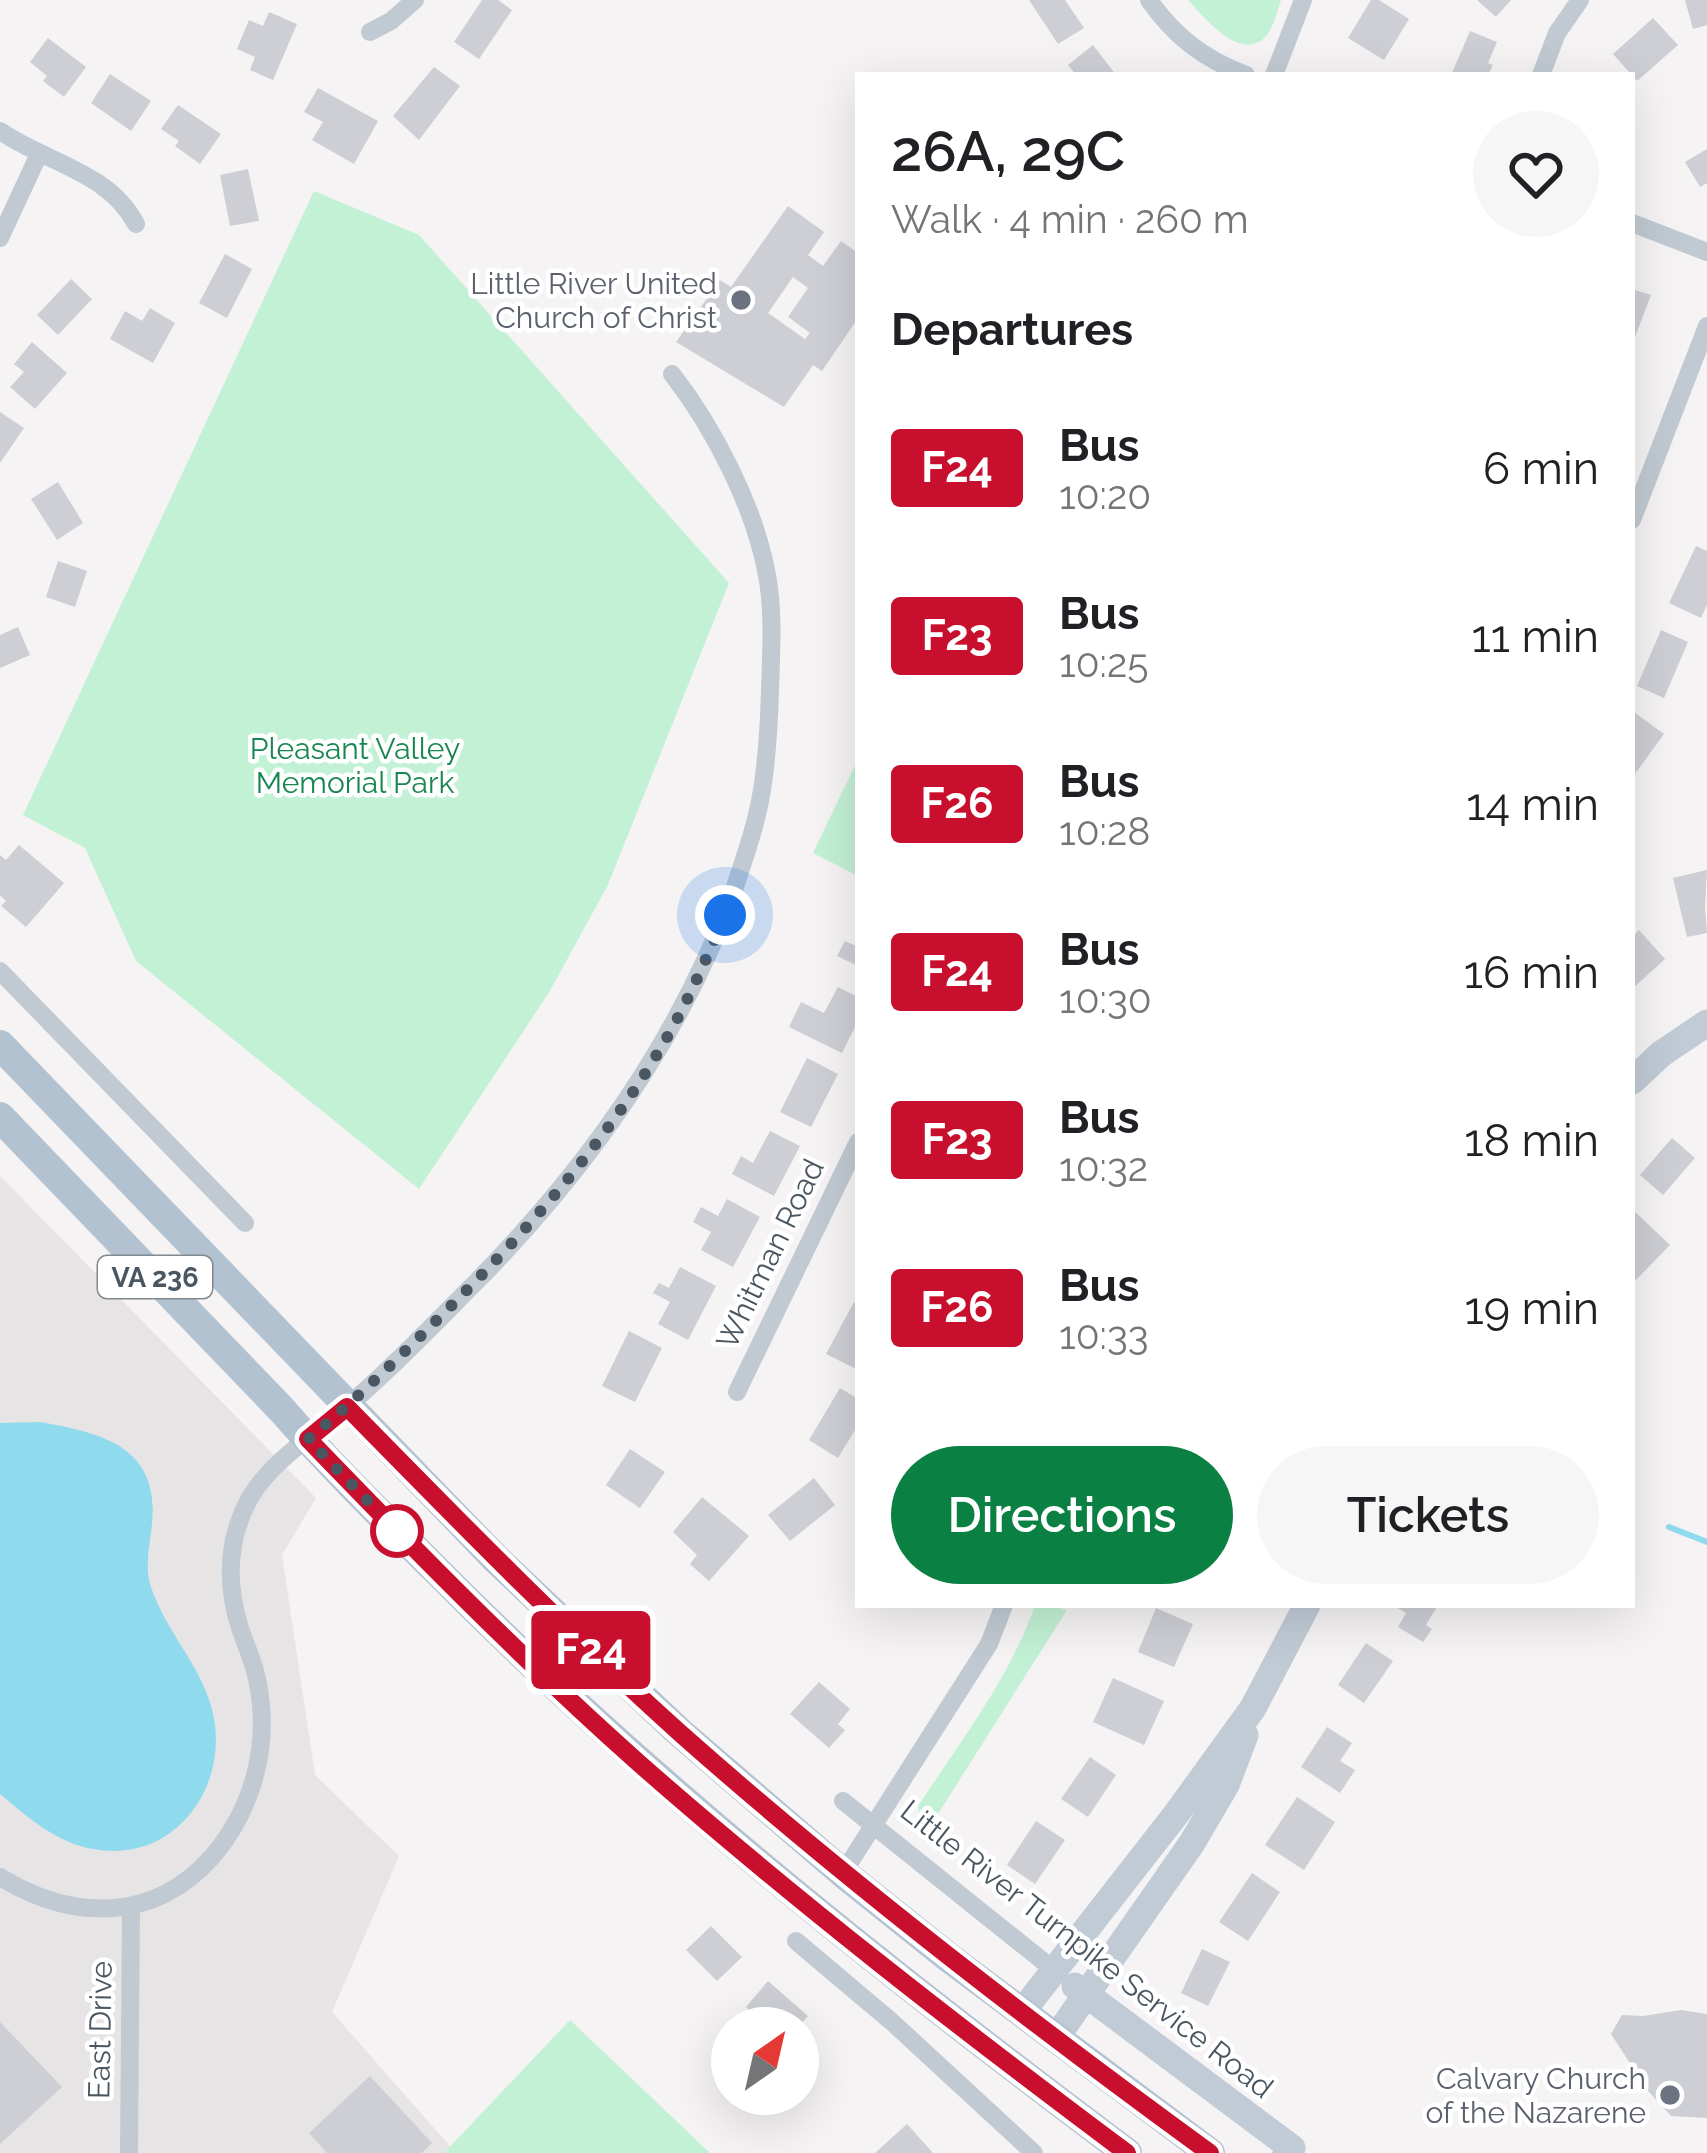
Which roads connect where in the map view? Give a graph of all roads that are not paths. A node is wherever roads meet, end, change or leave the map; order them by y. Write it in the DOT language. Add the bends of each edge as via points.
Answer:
graph roads {
  1 [pos="415,0"];
  2 [pos="1149,0"];
  3 [pos="1303,0"];
  4 [pos="1580,0"];
  5 [pos="370,32"];
  6 [pos="1239,72"];
  7 [pos="1275,72"];
  8 [pos="1542,72"];
  9 [pos="0,131"];
  10 [pos="39,154"];
  11 [pos="136,224"];
  12 [pos="1635,224"];
  13 [pos="0,238"];
  14 [pos="1707,252"];
  15 [pos="1707,326"];
  16 [pos="672,374"];
  17 [pos="1635,512"];
  18 [pos="0,971"];
  19 [pos="1707,1023"];
  20 [pos="0,1045"];
  21 [pos="1635,1078"];
  22 [pos="0,1117"];
  23 [pos="855,1148"];
  24 [pos="245,1223"];
  25 [pos="737,1392"];
  26 [pos="347,1407"];
  27 [pos="308,1439"];
  28 [pos="1003,1608"];
  29 [pos="1304,1608"];
  30 [pos="1253,1708"];
  31 [pos="843,1801"];
  32 [pos="874,1827"];
  33 [pos="843,1873"];
  34 [pos="0,1877"];
  35 [pos="131,1908"];
  36 [pos="796,1942"];
  37 [pos="1054,1970"];
  38 [pos="1086,1994"];
  39 [pos="1021,2013"];
  40 [pos="1055,2039"];
  41 [pos="1289,2151"];
  42 [pos="129,2153"];
  43 [pos="1034,2153"];
  44 [pos="1127,2153"];
  45 [pos="1210,2153"];
  1 -- 5 [label="street"];
  2 -- 6 [label="street" via="1193,49"];
  3 -- 7 [label="street"];
  4 -- 8 [label="street"];
  9 -- 10 [label="street"];
  10 -- 11 [label="street" via="116,194"];
  10 -- 13 [label="street"];
  12 -- 14 [label="street"];
  15 -- 17 [label="street"];
  16 -- 26 [label="street" via="737,486 768,579 769,726 751,840 700,974 632,1093 541,1211"];
  18 -- 24 [label="street"];
  19 -- 21 [label="street"];
  20 -- 26 [label="main road, VA 236"];
  22 -- 27 [label="main road, VA 236"];
  23 -- 25 [label="street, Whitman Road"];
  26 -- 27 [label="street"];
  26 -- 33 [label="main road, VA 236" via="616,1673"];
  27 -- 35 [label="street" via="254,1492 230,1563 261,1709 247,1799 211,1858 180,1887"];
  27 -- 44 [label="main road, VA 236" via="655,1777 925,2001"];
  28 -- 32 [label="street" via="989,1644"];
  29 -- 30 [label="street"];
  30 -- 37 [label="street"];
  30 -- 38 [label="street" via="1214,1808"];
  31 -- 32 [label="street, Little River Turnpike Service Road"];
  32 -- 33 [label="street"];
  32 -- 37 [label="street, Little River Turnpike Service Road"];
  33 -- 39 [label="main road, VA 236"];
  34 -- 35 [label="street" via="57,1902"];
  35 -- 42 [label="street, East Drive"];
  36 -- 43 [label="street"];
  37 -- 38 [label="street, Little River Turnpike Service Road"];
  37 -- 39 [label="street"];
  38 -- 40 [label="street"];
  38 -- 41 [label="street, Little River Turnpike Service Road"];
  39 -- 40 [label="main road, VA 236"];
  40 -- 45 [label="main road, VA 236"];
}
